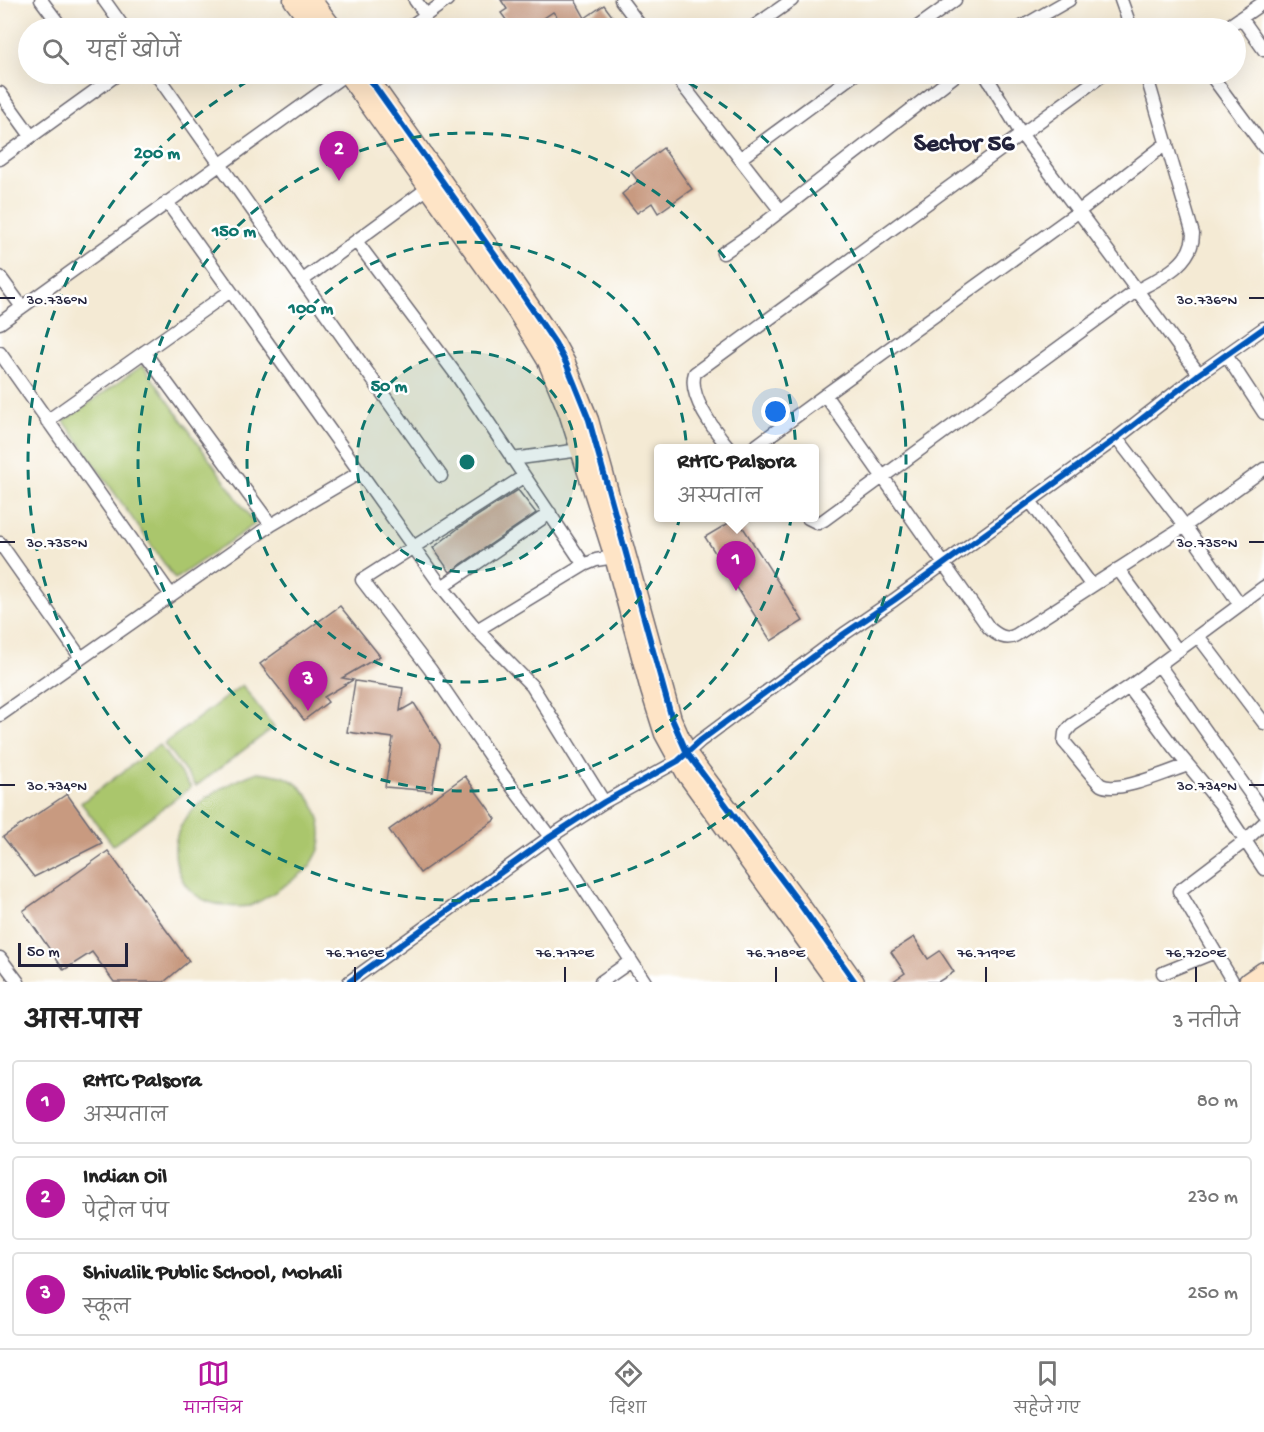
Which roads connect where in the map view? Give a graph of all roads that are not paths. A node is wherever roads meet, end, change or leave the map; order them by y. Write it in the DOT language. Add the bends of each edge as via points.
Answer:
graph roads {
  1 [pos="41,0"];
  2 [pos="104,0"];
  3 [pos="293,0"];
  4 [pos="312,0"];
  5 [pos="415,0"];
  6 [pos="447,0"];
  7 [pos="622,0"];
  8 [pos="792,0"];
  9 [pos="955,0"];
  10 [pos="1069,0"];
  11 [pos="1121,0"];
  12 [pos="1264,2"];
  13 [pos="426,15"];
  14 [pos="54,18"];
  15 [pos="117,18"];
  16 [pos="306,18"];
  17 [pos="326,18"];
  18 [pos="422,18"];
  19 [pos="635,18"];
  20 [pos="766,18"];
  21 [pos="930,18"];
  22 [pos="1038,18"];
  23 [pos="1127,18"];
  24 [pos="1243,18"];
  25 [pos="1246,25"];
  26 [pos="1264,50"];
  27 [pos="103,84"];
  28 [pos="163,84"];
  29 [pos="333,84"];
  30 [pos="354,84"];
  31 [pos="373,84"];
  32 [pos="687,84"];
  33 [pos="841,84"];
  34 [pos="944,84"];
  35 [pos="991,84"];
  36 [pos="1091,84"];
  37 [pos="1150,84"];
  38 [pos="1217,84"];
  39 [pos="0,93"];
  40 [pos="1022,135"];
  41 [pos="31,136"];
  42 [pos="1167,143"];
  43 [pos="1264,147"];
  44 [pos="741,158"];
  45 [pos="0,159"];
  46 [pos="220,164"];
  47 [pos="428,188"];
  48 [pos="167,202"];
  49 [pos="780,210"];
  50 [pos="1078,212"];
  51 [pos="356,241"];
  52 [pos="723,253"];
  53 [pos="0,277"];
  54 [pos="303,280"];
  55 [pos="1136,291"];
  56 [pos="229,292"];
  57 [pos="22,307"];
  58 [pos="0,323"];
  59 [pos="1264,328"];
  60 [pos="144,352"];
  61 [pos="0,353"];
  62 [pos="1226,355"];
  63 [pos="1199,374"];
  64 [pos="825,394"];
  65 [pos="1264,414"];
  66 [pos="47,421"];
  67 [pos="1117,438"];
  68 [pos="726,444"];
  69 [pos="761,444"];
  70 [pos="580,450"];
  71 [pos="512,459"];
  72 [pos="1264,469"];
  73 [pos="359,473"];
  74 [pos="441,476"];
  75 [pos="523,477"];
  76 [pos="882,477"];
  77 [pos="1030,501"];
  78 [pos="550,513"];
  79 [pos="816,522"];
  80 [pos="271,525"];
  81 [pos="1185,526"];
  82 [pos="0,543"];
  83 [pos="415,548"];
  84 [pos="620,555"];
  85 [pos="944,563"];
  86 [pos="584,565"];
  87 [pos="1118,569"];
  88 [pos="1092,586"];
  89 [pos="442,587"];
  90 [pos="1264,587"];
  91 [pos="171,595"];
  92 [pos="1239,603"];
  93 [pos="477,630"];
  94 [pos="1198,636"];
  95 [pos="1178,651"];
  96 [pos="81,658"];
  97 [pos="1159,665"];
  98 [pos="1129,687"];
  99 [pos="0,715"];
  100 [pos="1264,723"];
  101 [pos="682,757"];
  102 [pos="1188,765"];
  103 [pos="604,802"];
  104 [pos="1264,813"];
  105 [pos="1264,823"];
  106 [pos="550,837"];
  107 [pos="1245,841"];
  108 [pos="1264,869"];
  109 [pos="1215,952"];
  110 [pos="0,958"];
  111 [pos="631,961"];
  112 [pos="1264,971"];
  113 [pos="1163,973"];
  114 [pos="18,982"];
  115 [pos="349,982"];
  116 [pos="601,982"];
  117 [pos="645,982"];
  118 [pos="836,982"];
  119 [pos="855,982"];
  120 [pos="1233,982"];
  121 [pos="1248,982"];
  1 -- 14 [label="street"];
  2 -- 15 [label="street"];
  3 -- 16 [label="street"];
  4 -- 17 [label="street"];
  5 -- 13 [label="street"];
  6 -- 13 [label="street"];
  7 -- 19 [label="street"];
  8 -- 20 [label="street"];
  9 -- 21 [label="street"];
  10 -- 22 [label="street"];
  11 -- 23 [label="street"];
  12 -- 24 [label="street"];
  13 -- 18 [label="street"];
  25 -- 26 [label="street"];
  27 -- 41 [label="street"];
  28 -- 46 [label="street"];
  29 -- 46 [label="street"];
  30 -- 47 [label="street"];
  31 -- 84 [label="street" via="555,343 589,420"];
  32 -- 44 [label="street"];
  33 -- 44 [label="street"];
  34 -- 49 [label="street"];
  35 -- 40 [label="street"];
  36 -- 40 [label="street"];
  37 -- 42 [label="street"];
  38 -- 43 [label="street"];
  39 -- 41 [label="street"];
  40 -- 50 [label="street"];
  40 -- 68 [label="street" via="695,373 698,401"];
  41 -- 45 [label="street"];
  42 -- 50 [label="street"];
  42 -- 55 [label="street" via="1193,246 1174,268"];
  44 -- 49 [label="street"];
  46 -- 48 [label="street"];
  46 -- 54 [label="street"];
  47 -- 51 [label="street"];
  47 -- 70 [label="street" via="534,337 558,384"];
  48 -- 56 [label="street"];
  48 -- 57 [label="street"];
  49 -- 52 [label="street"];
  50 -- 55 [label="street"];
  50 -- 64 [label="street"];
  51 -- 54 [label="street"];
  51 -- 71 [label="street" via="458,377"];
  53 -- 57 [label="street"];
  54 -- 74 [label="street"];
  55 -- 63 [label="street"];
  55 -- 76 [label="street"];
  56 -- 60 [label="street"];
  56 -- 73 [label="street"];
  57 -- 58 [label="street"];
  59 -- 62 [label="street"];
  60 -- 66 [label="street"];
  60 -- 80 [label="street"];
  61 -- 66 [label="street"];
  62 -- 63 [label="street"];
  62 -- 65 [label="street"];
  63 -- 67 [label="street"];
  64 -- 69 [label="street"];
  64 -- 76 [label="street"];
  66 -- 91 [label="street"];
  67 -- 77 [label="street"];
  67 -- 81 [label="street"];
  70 -- 71 [label="street"];
  70 -- 84 [label="street"];
  71 -- 75 [label="street"];
  72 -- 81 [label="street"];
  73 -- 80 [label="street"];
  73 -- 83 [label="street"];
  75 -- 78 [label="street"];
  75 -- 83 [label="street"];
  76 -- 79 [label="street"];
  76 -- 85 [label="street"];
  77 -- 85 [label="street"];
  77 -- 88 [label="street"];
  78 -- 86 [label="street"];
  78 -- 89 [label="street"];
  80 -- 91 [label="street"];
  81 -- 87 [label="street"];
  81 -- 92 [label="street"];
  82 -- 96 [label="street"];
  83 -- 89 [label="street"];
  83 -- 106 [label="street" via="362,580"];
  84 -- 86 [label="street"];
  84 -- 101 [label="street"];
  85 -- 88 [label="street" via="989,628 1005,638 1016,635"];
  85 -- 101 [label="street"];
  86 -- 93 [label="street"];
  87 -- 88 [label="street"];
  87 -- 95 [label="street"];
  89 -- 93 [label="street"];
  90 -- 92 [label="street"];
  91 -- 96 [label="street"];
  92 -- 94 [label="street"];
  93 -- 103 [label="street" via="532,686"];
  94 -- 95 [label="street"];
  94 -- 100 [label="street"];
  95 -- 97 [label="street"];
  96 -- 99 [label="street"];
  97 -- 98 [label="street"];
  97 -- 104 [label="street"];
  98 -- 102 [label="street"];
  98 -- 102 [label="street" via="1072,724 1064,742 1101,785 1114,788"];
  101 -- 103 [label="street"];
  101 -- 118 [label="street"];
  101 -- 119 [label="street" via="797,900"];
  102 -- 107 [label="street"];
  103 -- 106 [label="street"];
  105 -- 107 [label="street"];
  106 -- 111 [label="street"];
  106 -- 115 [label="street"];
  107 -- 108 [label="street"];
  107 -- 109 [label="street" via="1179,891"];
  109 -- 113 [label="street"];
  109 -- 120 [label="street"];
  110 -- 114 [label="street"];
  111 -- 116 [label="street"];
  111 -- 117 [label="street"];
  112 -- 121 [label="street"];
}
